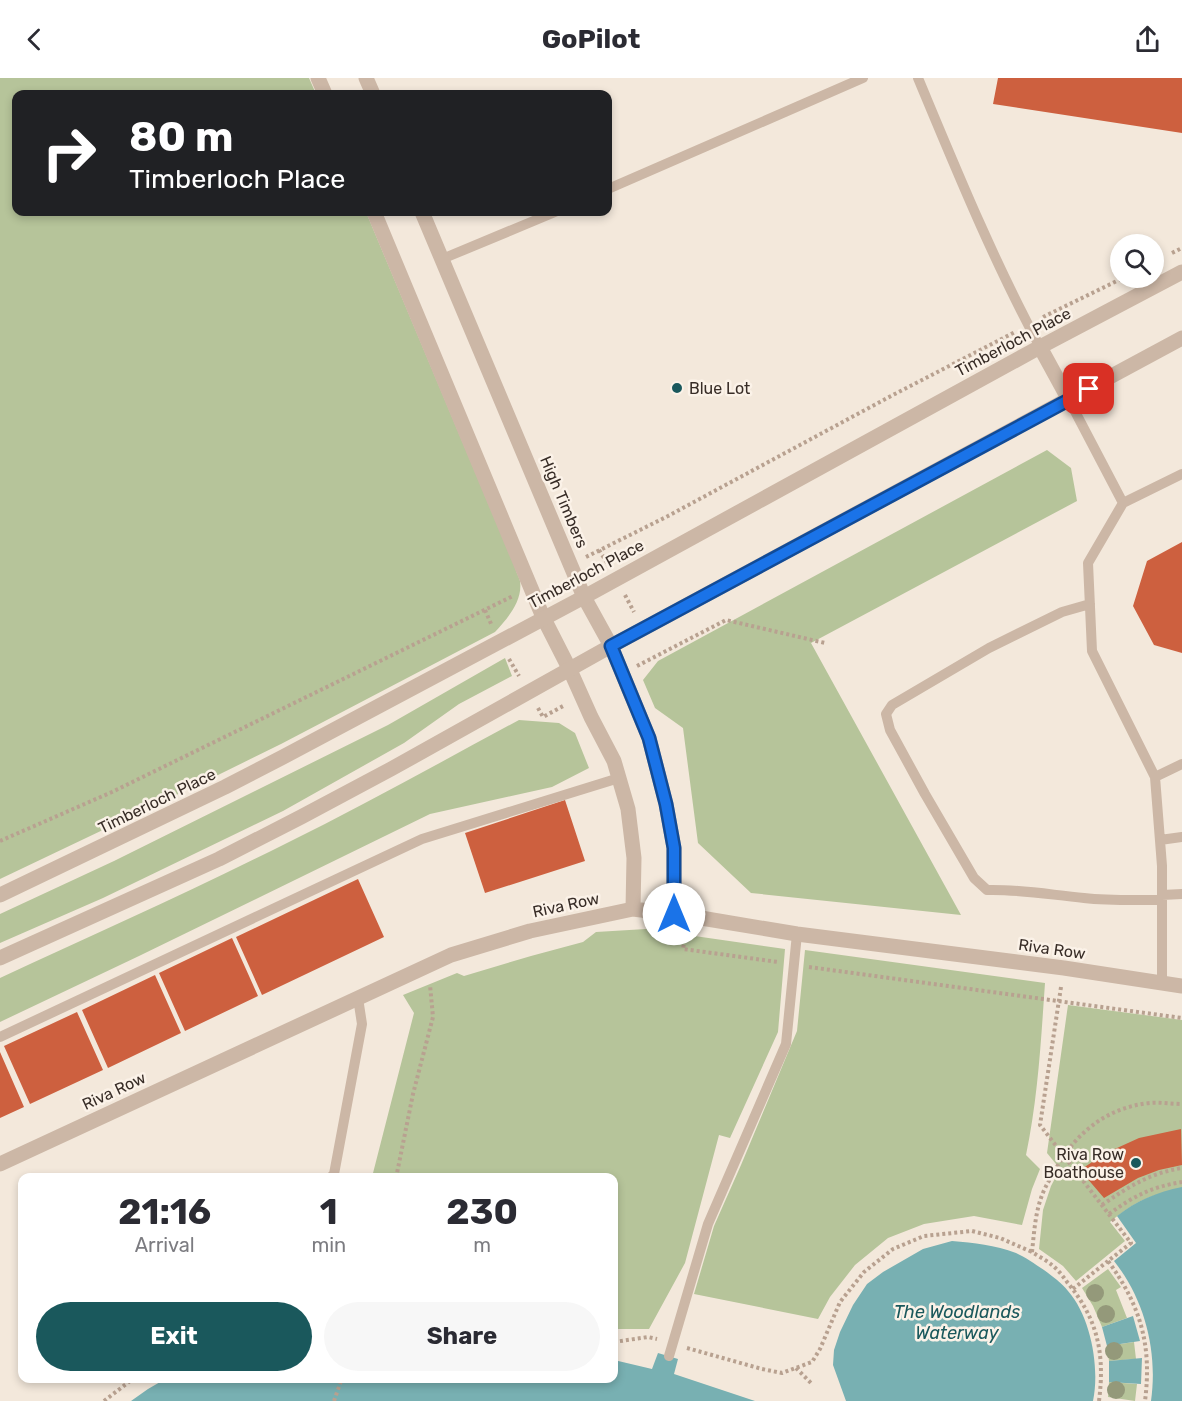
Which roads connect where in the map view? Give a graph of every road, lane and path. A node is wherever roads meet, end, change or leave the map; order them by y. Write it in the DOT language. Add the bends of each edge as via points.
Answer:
graph roads {
  1 [pos="863,78"];
  2 [pos="918,78"];
  3 [pos="612,187"];
  4 [pos="376,216"];
  5 [pos="424,216"];
  6 [pos="545,216"];
  7 [pos="442,259"];
  8 [pos="1182,272"];
  9 [pos="1110,284"];
  10 [pos="1028,325"];
  11 [pos="1182,339"];
  12 [pos="1040,347"];
  13 [pos="1069,400"];
  14 [pos="1182,474"];
  15 [pos="1123,503"];
  16 [pos="599,550"];
  17 [pos="571,564"];
  18 [pos="617,579"];
  19 [pos="531,587"];
  20 [pos="584,597"];
  21 [pos="1090,604"];
  22 [pos="543,617"];
  23 [pos="642,630"];
  24 [pos="611,646"];
  25 [pos="657,656"];
  26 [pos="570,670"];
  27 [pos="1182,764"];
  28 [pos="1155,777"];
  29 [pos="619,778"];
  30 [pos="1182,837"];
  31 [pos="1160,840"];
  32 [pos="0,841"];
  33 [pos="1182,894"];
  34 [pos="0,895"];
  35 [pos="1162,898"];
  36 [pos="633,909"];
  37 [pos="681,915"];
  38 [pos="797,934"];
  39 [pos="0,958"];
  40 [pos="794,964"];
  41 [pos="427,966"];
  42 [pos="1064,968"];
  43 [pos="1162,983"];
  44 [pos="1182,986"];
  45 [pos="358,998"];
  46 [pos="1059,1001"];
  47 [pos="1182,1018"];
  48 [pos="0,1037"];
  49 [pos="1182,1104"];
  50 [pos="1063,1156"];
  51 [pos="0,1164"];
  52 [pos="1182,1168"];
  53 [pos="334,1173"];
  54 [pos="397,1173"];
  55 [pos="1182,1182"];
  56 [pos="1102,1205"];
  57 [pos="1109,1214"];
  58 [pos="1032,1252"];
  59 [pos="1108,1261"];
  60 [pos="1073,1289"];
  61 [pos="618,1341"];
  62 [pos="673,1344"];
  63 [pos="669,1356"];
  64 [pos="796,1368"];
  65 [pos="127,1383"];
  66 [pos="340,1383"];
  67 [pos="813,1385"];
  68 [pos="104,1401"];
  69 [pos="334,1401"];
  70 [pos="1099,1401"];
  71 [pos="1145,1401"];
  1 -- 3 [label="lane"];
  2 -- 10 [label="lane" via="967,196"];
  4 -- 19 [label="street"];
  5 -- 7 [label="street, High Timbers"];
  6 -- 7 [label="lane"];
  7 -- 17 [label="street, High Timbers"];
  8 -- 12 [label="street, Timberloch Place"];
  9 -- 10 [label="path"];
  10 -- 12 [label="lane"];
  10 -- 16 [label="path"];
  11 -- 13 [label="street"];
  12 -- 13 [label="street"];
  12 -- 18 [label="street, Timberloch Place"];
  13 -- 15 [label="lane"];
  13 -- 23 [label="street"];
  14 -- 15 [label="lane"];
  15 -- 21 [label="lane" via="1088,563"];
  16 -- 17 [label="path"];
  16 -- 18 [label="path"];
  17 -- 20 [label="street, High Timbers"];
  18 -- 20 [label="street, Timberloch Place"];
  18 -- 23 [label="path"];
  19 -- 22 [label="street"];
  19 -- 32 [label="path" via="112,792"];
  20 -- 22 [label="street, Timberloch Place"];
  20 -- 24 [label="street, High Timbers"];
  21 -- 28 [label="lane" via="1092,651"];
  21 -- 35 [label="lane" via="1062,612 989,648 892,705 886,714 890,730 925,794 974,878 987,890 1084,898"];
  22 -- 26 [label="street"];
  22 -- 34 [label="street, Timberloch Place" via="225,788"];
  23 -- 24 [label="street"];
  23 -- 25 [label="path"];
  24 -- 26 [label="street"];
  24 -- 37 [label="street, High Timbers" via="649,738 674,848"];
  26 -- 29 [label="street"];
  26 -- 39 [label="street" via="219,859"];
  27 -- 28 [label="lane"];
  28 -- 31 [label="lane"];
  29 -- 36 [label="street" via="628,809 634,858"];
  29 -- 48 [label="lane" via="422,839"];
  30 -- 31 [label="lane"];
  31 -- 35 [label="lane"];
  33 -- 35 [label="lane"];
  35 -- 43 [label="lane"];
  36 -- 37 [label="street, Riva Row"];
  36 -- 41 [label="street, Riva Row" via="530,931"];
  37 -- 38 [label="street, Riva Row"];
  37 -- 40 [label="path" via="683,949"];
  38 -- 40 [label="lane"];
  38 -- 42 [label="street, Riva Row"];
  40 -- 46 [label="path"];
  40 -- 62 [label="lane" via="786,1044 708,1224"];
  41 -- 45 [label="street, Riva Row"];
  41 -- 54 [label="path" via="433,1017 412,1094"];
  42 -- 43 [label="street, Riva Row"];
  42 -- 46 [label="path"];
  43 -- 44 [label="street, Riva Row"];
  45 -- 51 [label="street, Riva Row"];
  45 -- 53 [label="lane" via="362,1024"];
  46 -- 47 [label="path"];
  46 -- 50 [label="path" via="1040,1125"];
  49 -- 50 [label="path" via="1149,1103 1115,1112 1088,1128"];
  50 -- 56 [label="path"];
  50 -- 58 [label="path" via="1041,1198"];
  52 -- 56 [label="path" via="1134,1183"];
  55 -- 57 [label="path" via="1148,1190"];
  56 -- 57 [label="path"];
  57 -- 59 [label="path" via="1131,1243"];
  58 -- 60 [label="path" via="1051,1264"];
  58 -- 64 [label="path" via="972,1231 924,1236 893,1249 864,1272 840,1302 812,1362"];
  59 -- 60 [label="path"];
  59 -- 71 [label="path" via="1128,1290 1141,1324 1148,1370"];
  60 -- 70 [label="path" via="1090,1315 1099,1344"];
  61 -- 62 [label="path" via="648,1337"];
  62 -- 63 [label="lane"];
  62 -- 64 [label="path" via="762,1370 782,1373"];
  64 -- 67 [label="path"];
  65 -- 68 [label="path"];
  66 -- 69 [label="path"];
}
